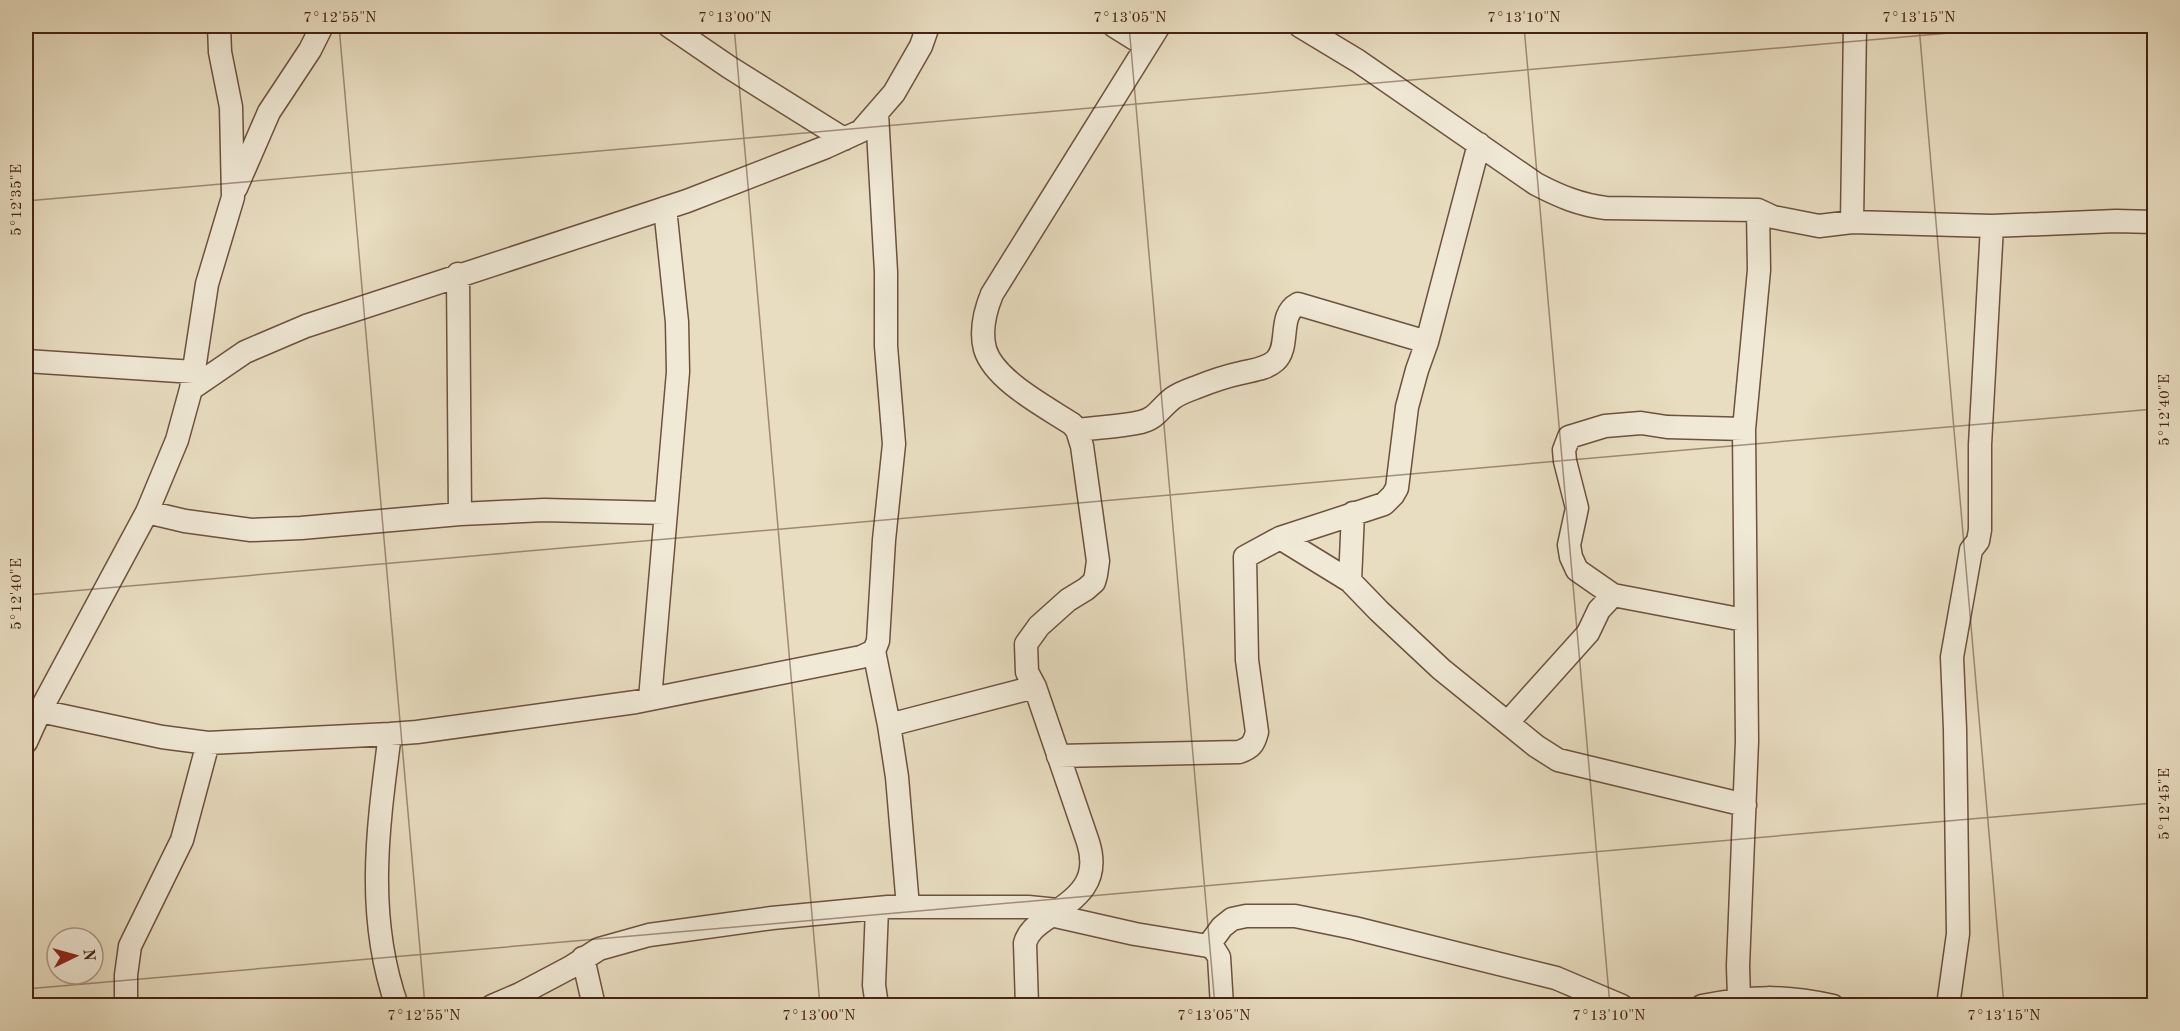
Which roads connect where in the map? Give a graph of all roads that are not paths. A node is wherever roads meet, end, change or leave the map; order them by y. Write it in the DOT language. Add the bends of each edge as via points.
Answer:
graph roads {
  1 [pos="219,26"];
  2 [pos="322,26"];
  3 [pos="669,26"];
  4 [pos="928,26"];
  5 [pos="1114,26"];
  6 [pos="1159,26"];
  7 [pos="1300,26"];
  8 [pos="1855,26"];
  9 [pos="1146,46"];
  10 [pos="231,107"];
  11 [pos="269,112"];
  12 [pos="877,112"];
  13 [pos="844,139"];
  14 [pos="1479,144"];
  15 [pos="232,197"];
  16 [pos="665,208"];
  17 [pos="1758,210"];
  18 [pos="1852,222"];
  19 [pos="2154,222"];
  20 [pos="1992,226"];
  21 [pos="458,274"];
  22 [pos="1427,342"];
  23 [pos="26,362"];
  24 [pos="193,380"];
  25 [pos="1744,429"];
  26 [pos="1077,430"];
  27 [pos="147,512"];
  28 [pos="665,513"];
  29 [pos="1353,513"];
  30 [pos="460,514"];
  31 [pos="1281,538"];
  32 [pos="1350,581"];
  33 [pos="1613,595"];
  34 [pos="1744,620"];
  35 [pos="874,651"];
  36 [pos="1035,687"];
  37 [pos="650,699"];
  38 [pos="40,711"];
  39 [pos="1508,722"];
  40 [pos="889,725"];
  41 [pos="390,734"];
  42 [pos="26,742"];
  43 [pos="208,743"];
  44 [pos="1058,756"];
  45 [pos="1745,805"];
  46 [pos="909,907"];
  47 [pos="877,908"];
  48 [pos="1055,913"];
  49 [pos="1208,946"];
  50 [pos="584,958"];
  51 [pos="1739,999"];
  52 [pos="126,1005"];
  53 [pos="397,1005"];
  54 [pos="492,1005"];
  55 [pos="594,1005"];
  56 [pos="877,1005"];
  57 [pos="1027,1005"];
  58 [pos="1222,1005"];
  59 [pos="1616,1005"];
  60 [pos="1702,1005"];
  61 [pos="1833,1005"];
  62 [pos="1948,1005"];
  1 -- 10 [label="street"];
  2 -- 11 [label="street"];
  3 -- 13 [label="street"];
  4 -- 12 [label="street" via="899,84"];
  5 -- 9 [label="street"];
  6 -- 9 [label="street"];
  7 -- 14 [label="street"];
  8 -- 18 [label="street"];
  9 -- 26 [label="street" via="992,294 983,326 985,349 994,366"];
  10 -- 11 [label="street"];
  10 -- 15 [label="street"];
  11 -- 15 [label="street"];
  12 -- 13 [label="street" via="861,131"];
  12 -- 35 [label="street" via="894,444 878,641"];
  13 -- 16 [label="street"];
  14 -- 17 [label="street" via="1536,183 1584,205"];
  14 -- 22 [label="street"];
  15 -- 24 [label="street" via="207,284"];
  16 -- 21 [label="street"];
  16 -- 28 [label="street" via="678,372"];
  17 -- 18 [label="street" via="1783,220 1819,226"];
  17 -- 25 [label="street" via="1759,270"];
  18 -- 20 [label="street"];
  19 -- 20 [label="street"];
  20 -- 62 [label="street" via="1980,445 1980,530 1971,550 1952,657 1958,934"];
  21 -- 24 [label="street" via="306,326"];
  21 -- 30 [label="street"];
  22 -- 26 [label="street" via="1298,304 1288,318 1283,351 1267,367 1175,396 1155,417 1140,422"];
  22 -- 29 [label="street" via="1407,407 1397,488 1384,504"];
  23 -- 24 [label="street"];
  24 -- 27 [label="street" via="177,440"];
  25 -- 33 [label="street" via="1641,423 1605,426 1569,436 1565,461 1577,508 1569,545 1571,557 1577,570"];
  25 -- 34 [label="street"];
  26 -- 36 [label="street" via="1098,561 1096,575 1094,582 1039,626 1026,644 1027,672"];
  27 -- 30 [label="street" via="251,530"];
  27 -- 38 [label="street"];
  28 -- 30 [label="street" via="544,510"];
  28 -- 37 [label="street"];
  29 -- 31 [label="street"];
  29 -- 32 [label="street"];
  31 -- 32 [label="street"];
  31 -- 44 [label="street" via="1245,556 1247,660 1257,732 1250,748 1239,752"];
  32 -- 39 [label="street" via="1442,669"];
  33 -- 34 [label="street"];
  33 -- 39 [label="street" via="1599,610 1588,633"];
  34 -- 45 [label="street"];
  35 -- 37 [label="street" via="861,657"];
  35 -- 40 [label="street"];
  36 -- 40 [label="street"];
  36 -- 44 [label="street"];
  37 -- 41 [label="street"];
  38 -- 42 [label="street"];
  38 -- 43 [label="street"];
  39 -- 45 [label="street" via="1558,760"];
  40 -- 46 [label="street"];
  41 -- 43 [label="street"];
  41 -- 53 [label="street" via="376,893 387,976"];
  43 -- 52 [label="street" via="182,840 130,946"];
  44 -- 48 [label="street" via="1091,853 1092,867 1085,888"];
  45 -- 51 [label="street"];
  46 -- 47 [label="street"];
  46 -- 48 [label="street" via="1028,907"];
  47 -- 50 [label="street" via="649,935 599,949"];
  47 -- 56 [label="street"];
  48 -- 49 [label="street" via="1135,934"];
  48 -- 57 [label="street" via="1027,936"];
  49 -- 58 [label="street" via="1219,957"];
  49 -- 59 [label="street" via="1232,919 1295,916 1556,978"];
  50 -- 54 [label="street"];
  50 -- 55 [label="street"];
  51 -- 60 [label="street"];
  51 -- 61 [label="street" via="1785,997"];
}
